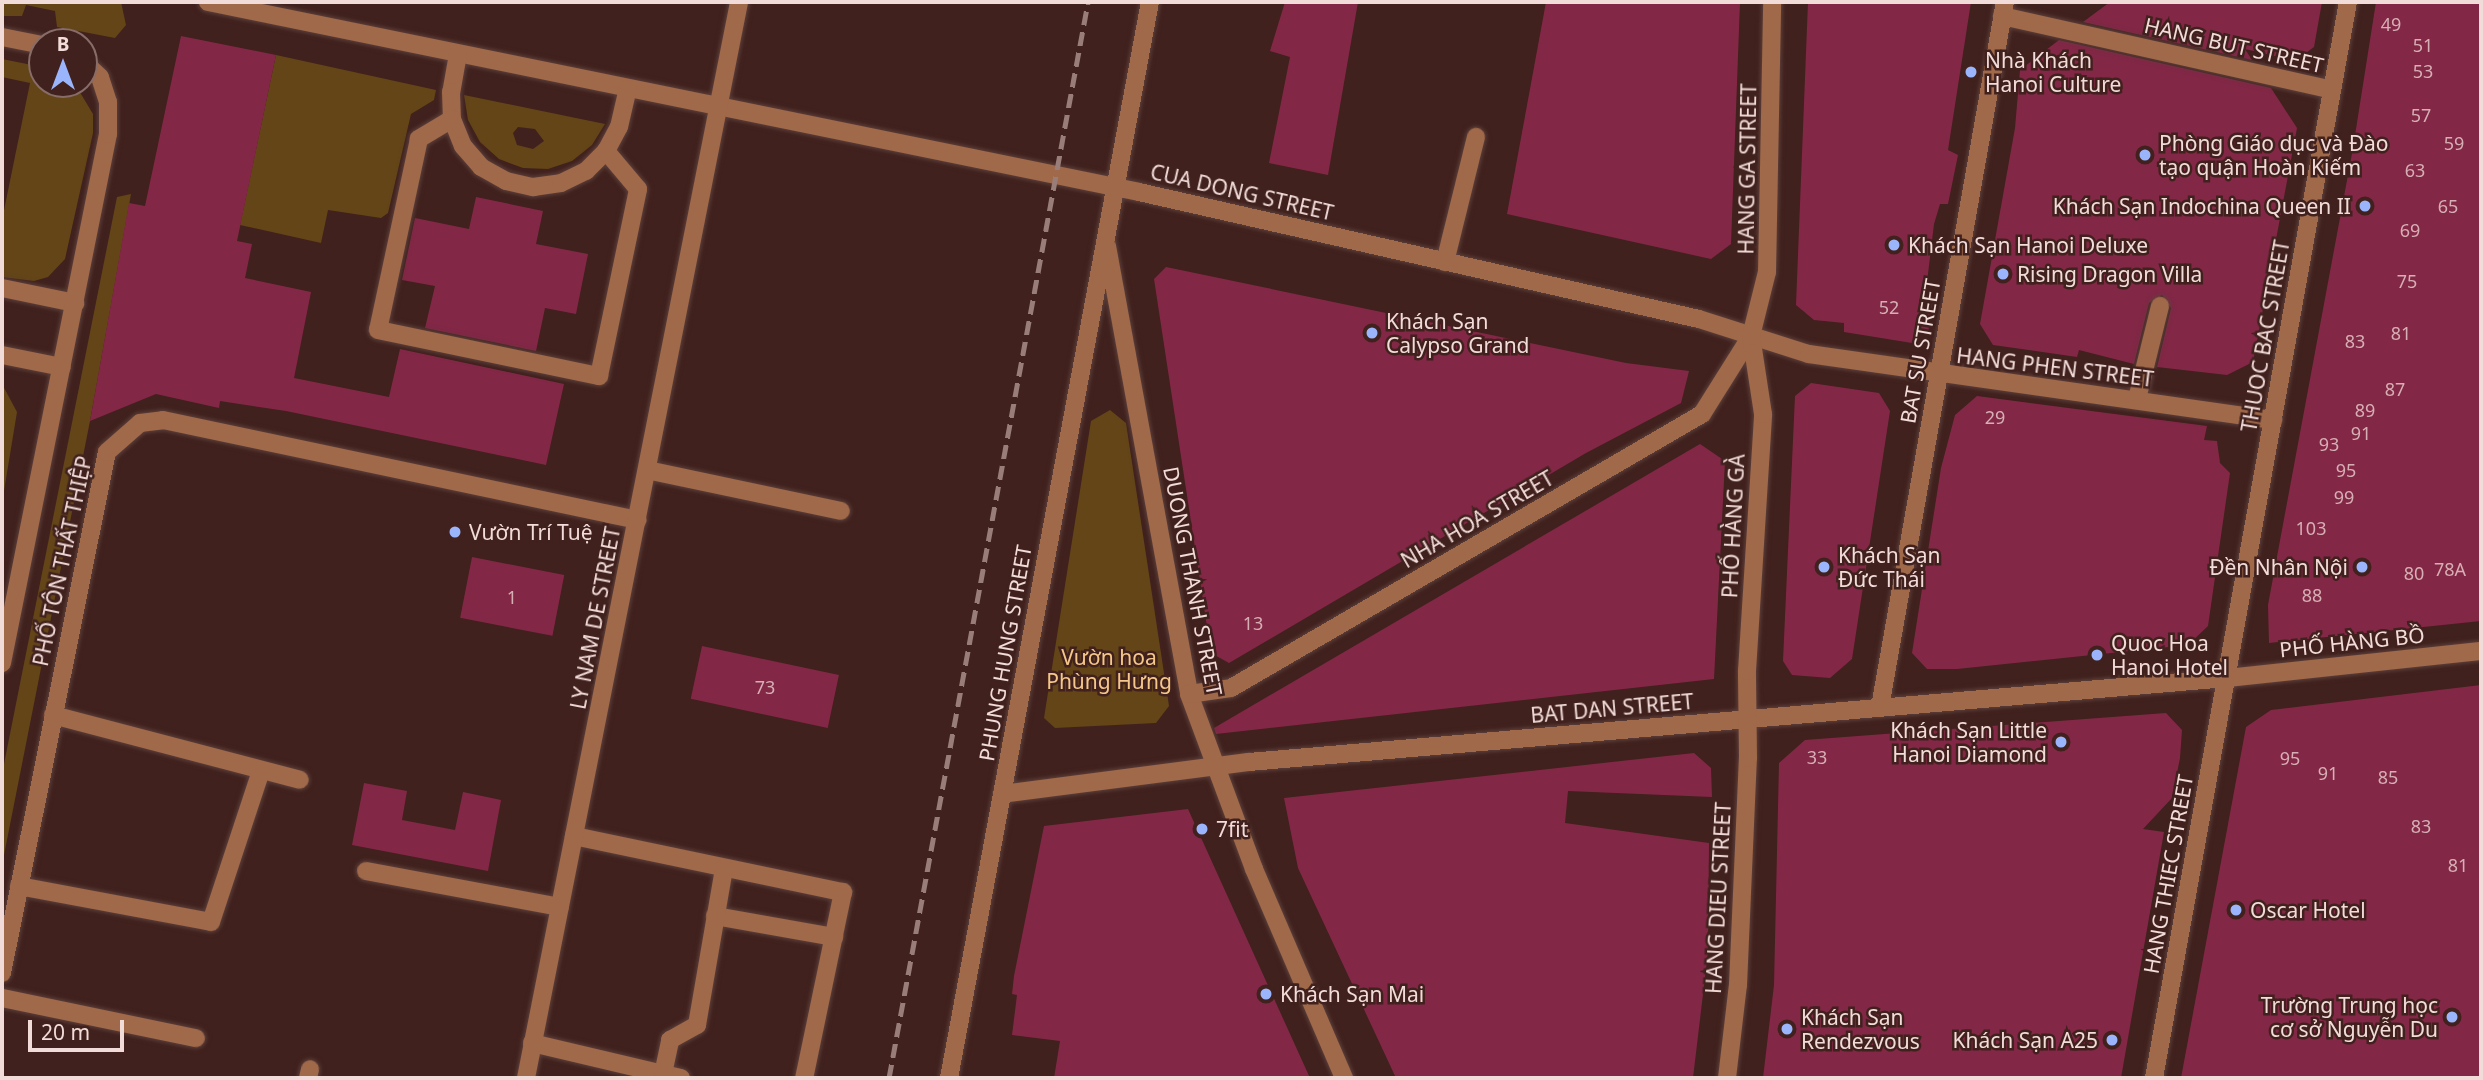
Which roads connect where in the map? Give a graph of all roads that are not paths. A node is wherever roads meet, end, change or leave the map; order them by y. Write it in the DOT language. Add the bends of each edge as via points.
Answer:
graph roads {
  1 [pos="216,2"];
  2 [pos="739,2"];
  3 [pos="1150,2"];
  4 [pos="1772,2"];
  5 [pos="2348,2"];
  6 [pos="2004,9"];
  7 [pos="2,37"];
  8 [pos="28,42"];
  9 [pos="458,54"];
  10 [pos="98,75"];
  11 [pos="628,89"];
  12 [pos="2332,90"];
  13 [pos="718,108"];
  14 [pos="452,119"];
  15 [pos="1476,137"];
  16 [pos="606,151"];
  17 [pos="1114,187"];
  18 [pos="1105,236"];
  19 [pos="1446,262"];
  20 [pos="2,288"];
  21 [pos="75,303"];
  22 [pos="2160,306"];
  23 [pos="1751,336"];
  24 [pos="2,355"];
  25 [pos="62,367"];
  26 [pos="1938,375"];
  27 [pos="2137,399"];
  28 [pos="2273,419"];
  29 [pos="647,470"];
  30 [pos="841,511"];
  31 [pos="638,520"];
  32 [pos="2481,651"];
  33 [pos="2,663"];
  34 [pos="2227,678"];
  35 [pos="1189,694"];
  36 [pos="1880,707"];
  37 [pos="53,715"];
  38 [pos="1745,719"];
  39 [pos="1218,769"];
  40 [pos="261,771"];
  41 [pos="300,780"];
  42 [pos="1002,794"];
  43 [pos="574,836"];
  44 [pos="724,868"];
  45 [pos="366,871"];
  46 [pos="19,886"];
  47 [pos="560,907"];
  48 [pos="715,916"];
  49 [pos="834,936"];
  50 [pos="2,973"];
  51 [pos="2,998"];
  52 [pos="197,1038"];
  53 [pos="532,1043"];
  54 [pos="663,1074"];
  55 [pos="526,1078"];
  56 [pos="681,1078"];
  57 [pos="804,1078"];
  58 [pos="949,1078"];
  59 [pos="1344,1078"];
  60 [pos="1727,1078"];
  61 [pos="2154,1078"];
  1 -- 9 [label="street, CUA DONG STREET"];
  2 -- 13 [label="street, LY NAM DE STREET"];
  3 -- 17 [label="street"];
  4 -- 23 [label="street, HANG GA STREET" via="1767,272"];
  5 -- 12 [label="street, THUOC BAC STREET"];
  6 -- 12 [label="street, HANG BUT STREET"];
  6 -- 26 [label="street, BAT SU STREET"];
  7 -- 8 [label="street"];
  9 -- 11 [label="street, CUA DONG STREET"];
  9 -- 14 [label="street"];
  10 -- 21 [label="street" via="108,102 108,134"];
  11 -- 13 [label="street, CUA DONG STREET"];
  11 -- 16 [label="street" via="619,127"];
  12 -- 28 [label="street, THUOC BAC STREET"];
  13 -- 17 [label="street, CUA DONG STREET"];
  13 -- 29 [label="street, LY NAM DE STREET"];
  14 -- 16 [label="street" via="463,146 481,167 506,181 533,187 561,183 586,171"];
  14 -- 16 [label="street" via="419,139 379,330 599,376 638,189"];
  15 -- 19 [label="street"];
  17 -- 18 [label="street, PHUNG HUNG STREET"];
  17 -- 19 [label="street, CUA DONG STREET"];
  18 -- 35 [label="street, DUONG THANH STREET"];
  18 -- 42 [label="street, PHUNG HUNG STREET"];
  19 -- 23 [label="street, CUA DONG STREET" via="1699,319"];
  20 -- 21 [label="street"];
  21 -- 25 [label="street"];
  22 -- 27 [label="street"];
  23 -- 26 [label="street, HANG PHEN STREET" via="1809,354"];
  23 -- 35 [label="street, NHA HOA STREET" via="1702,414 1231,688"];
  23 -- 38 [label="street, PHỐ HÀNG GÀ" via="1763,414"];
  24 -- 25 [label="street"];
  25 -- 33 [label="street"];
  26 -- 27 [label="street, HANG PHEN STREET"];
  26 -- 36 [label="street, BAT SU STREET"];
  27 -- 28 [label="street, HANG PHEN STREET"];
  28 -- 34 [label="street, THUOC BAC STREET"];
  29 -- 30 [label="street"];
  29 -- 31 [label="street, LY NAM DE STREET"];
  31 -- 37 [label="street, PHỐ TÔN THẤT THIỆP" via="163,420 140,423 107,452"];
  31 -- 43 [label="street, LY NAM DE STREET"];
  32 -- 34 [label="street, PHỐ HÀNG BỒ"];
  34 -- 36 [label="street, BAT DAN STREET"];
  34 -- 61 [label="street, HANG THIEC STREET"];
  35 -- 39 [label="street, DUONG THANH STREET"];
  36 -- 38 [label="street, BAT DAN STREET"];
  37 -- 40 [label="street"];
  37 -- 46 [label="street, PHỐ TÔN THẤT THIỆP"];
  38 -- 39 [label="street, BAT DAN STREET" via="1249,762"];
  38 -- 60 [label="street, HANG DIEU STREET" via="1748,758 1738,971"];
  39 -- 42 [label="street, BAT DAN STREET"];
  39 -- 59 [label="street, DUONG THANH STREET" via="1254,869"];
  40 -- 41 [label="street"];
  40 -- 46 [label="street" via="211,922"];
  42 -- 58 [label="street, PHUNG HUNG STREET"];
  43 -- 44 [label="street"];
  43 -- 47 [label="street, LY NAM DE STREET"];
  44 -- 48 [label="street"];
  44 -- 49 [label="street" via="843,892"];
  45 -- 47 [label="street"];
  46 -- 50 [label="street, PHỐ TÔN THẤT THIỆP"];
  47 -- 53 [label="street, LY NAM DE STREET"];
  48 -- 49 [label="street"];
  48 -- 54 [label="street" via="697,1025 670,1040"];
  49 -- 57 [label="street"];
  51 -- 52 [label="street"];
  53 -- 54 [label="street"];
  53 -- 55 [label="street, LY NAM DE STREET"];
  54 -- 56 [label="street"];
}
